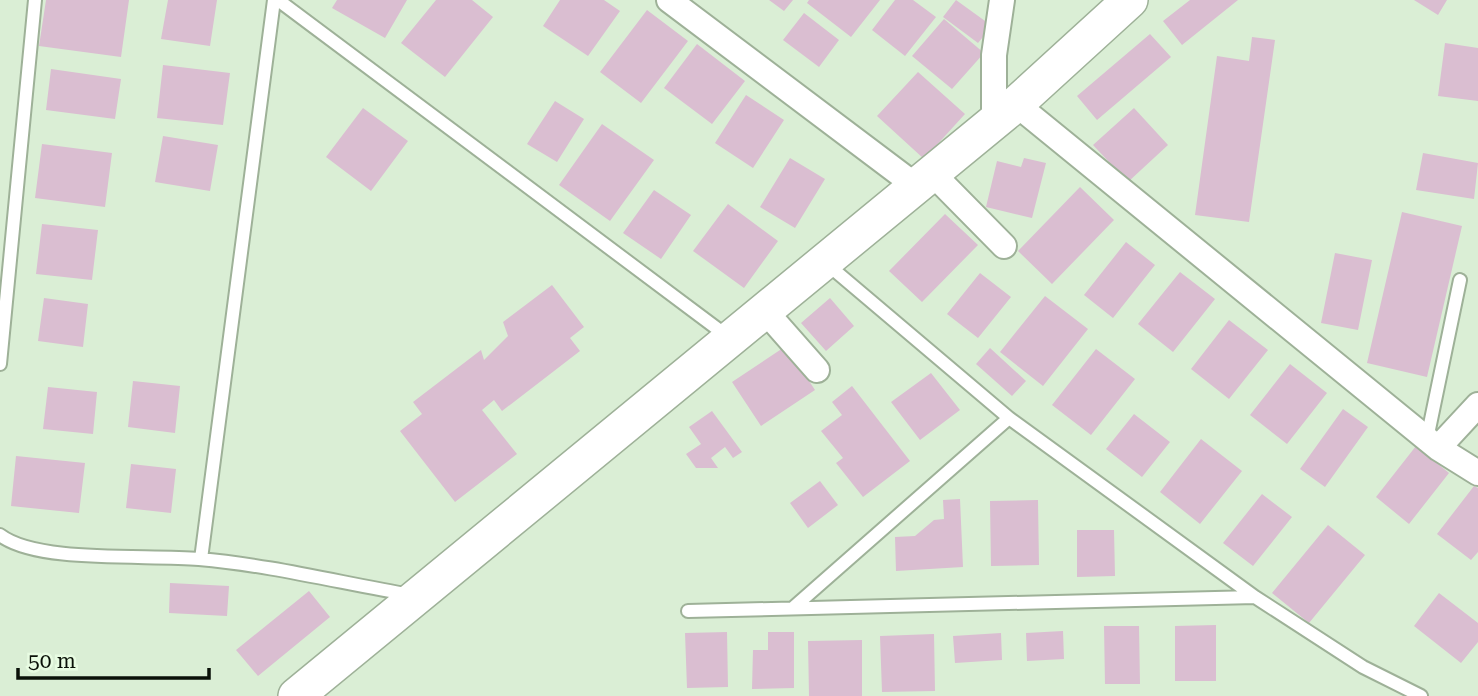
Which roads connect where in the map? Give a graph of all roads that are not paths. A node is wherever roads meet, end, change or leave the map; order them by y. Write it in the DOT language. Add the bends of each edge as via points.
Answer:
graph roads {
  1 [pos="35,0"];
  2 [pos="276,0"];
  3 [pos="669,0"];
  4 [pos="1002,0"];
  5 [pos="1127,1"];
  6 [pos="1005,113"];
  7 [pos="924,179"];
  8 [pos="1004,246"];
  9 [pos="824,262"];
  10 [pos="1460,280"];
  11 [pos="765,311"];
  12 [pos="730,339"];
  13 [pos="0,364"];
  14 [pos="817,370"];
  15 [pos="1478,405"];
  16 [pos="1009,418"];
  17 [pos="1432,443"];
  18 [pos="1478,473"];
  19 [pos="0,535"];
  20 [pos="201,559"];
  21 [pos="418,596"];
  22 [pos="1255,597"];
  23 [pos="794,607"];
  24 [pos="688,611"];
  25 [pos="296,696"];
  26 [pos="1421,696"];
  1 -- 13 [label="lane"];
  2 -- 12 [label="lane"];
  2 -- 20 [label="lane"];
  3 -- 7 [label="street"];
  4 -- 6 [label="street" via="994,55"];
  5 -- 6 [label="street"];
  6 -- 7 [label="street"];
  6 -- 17 [label="street"];
  7 -- 8 [label="street"];
  7 -- 9 [label="street"];
  9 -- 11 [label="street"];
  9 -- 16 [label="lane"];
  10 -- 17 [label="lane"];
  11 -- 12 [label="street"];
  11 -- 14 [label="street"];
  12 -- 21 [label="street"];
  15 -- 17 [label="street"];
  16 -- 22 [label="lane"];
  16 -- 23 [label="lane"];
  17 -- 18 [label="street"];
  19 -- 20 [label="lane" via="12,544 56,553"];
  20 -- 21 [label="lane"];
  21 -- 25 [label="street"];
  22 -- 23 [label="lane"];
  22 -- 26 [label="lane" via="1363,667"];
  23 -- 24 [label="lane"];
}
